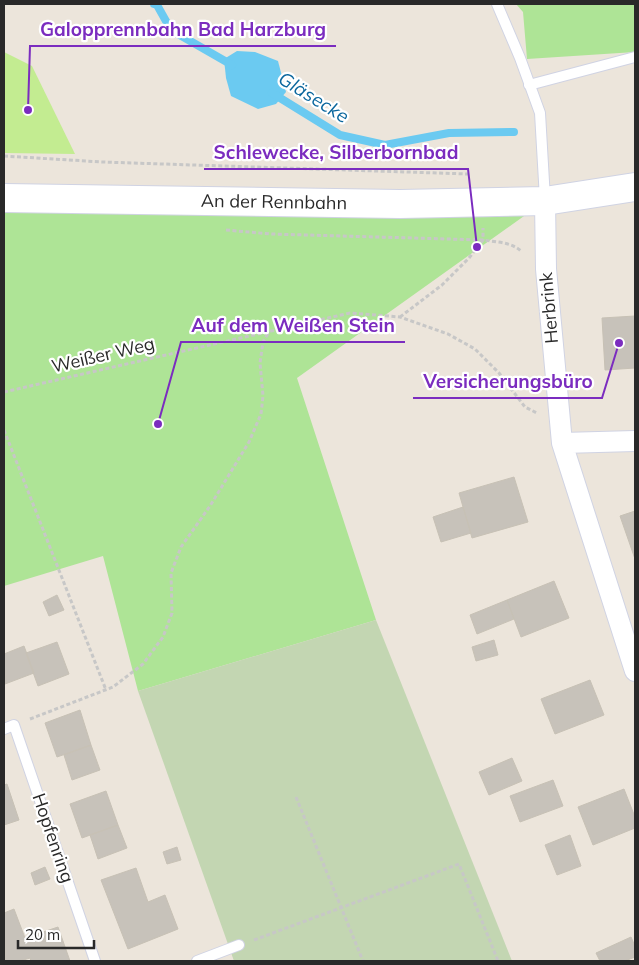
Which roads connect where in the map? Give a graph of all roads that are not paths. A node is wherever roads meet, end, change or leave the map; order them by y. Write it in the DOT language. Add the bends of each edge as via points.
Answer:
graph roads {
  1 [pos="497,4"];
  2 [pos="635,57"];
  3 [pos="529,85"];
  4 [pos="635,187"];
  5 [pos="4,198"];
  6 [pos="545,201"];
  7 [pos="635,441"];
  8 [pos="562,443"];
  9 [pos="635,671"];
  10 [pos="4,729"];
  11 [pos="239,945"];
  12 [pos="95,961"];
  13 [pos="197,961"];
  1 -- 3 [label="lane, Herbrink"];
  2 -- 3 [label="lane"];
  3 -- 6 [label="lane, Herbrink" via="540,113"];
  4 -- 6 [label="main road, An der Rennbahn"];
  5 -- 6 [label="main road, An der Rennbahn" via="400,204"];
  6 -- 8 [label="street, Herbrink" via="546,269"];
  7 -- 8 [label="street"];
  8 -- 9 [label="street, Herbrink"];
  10 -- 12 [label="lane, Hopfenring" via="14,725"];
  11 -- 13 [label="lane"];
}
